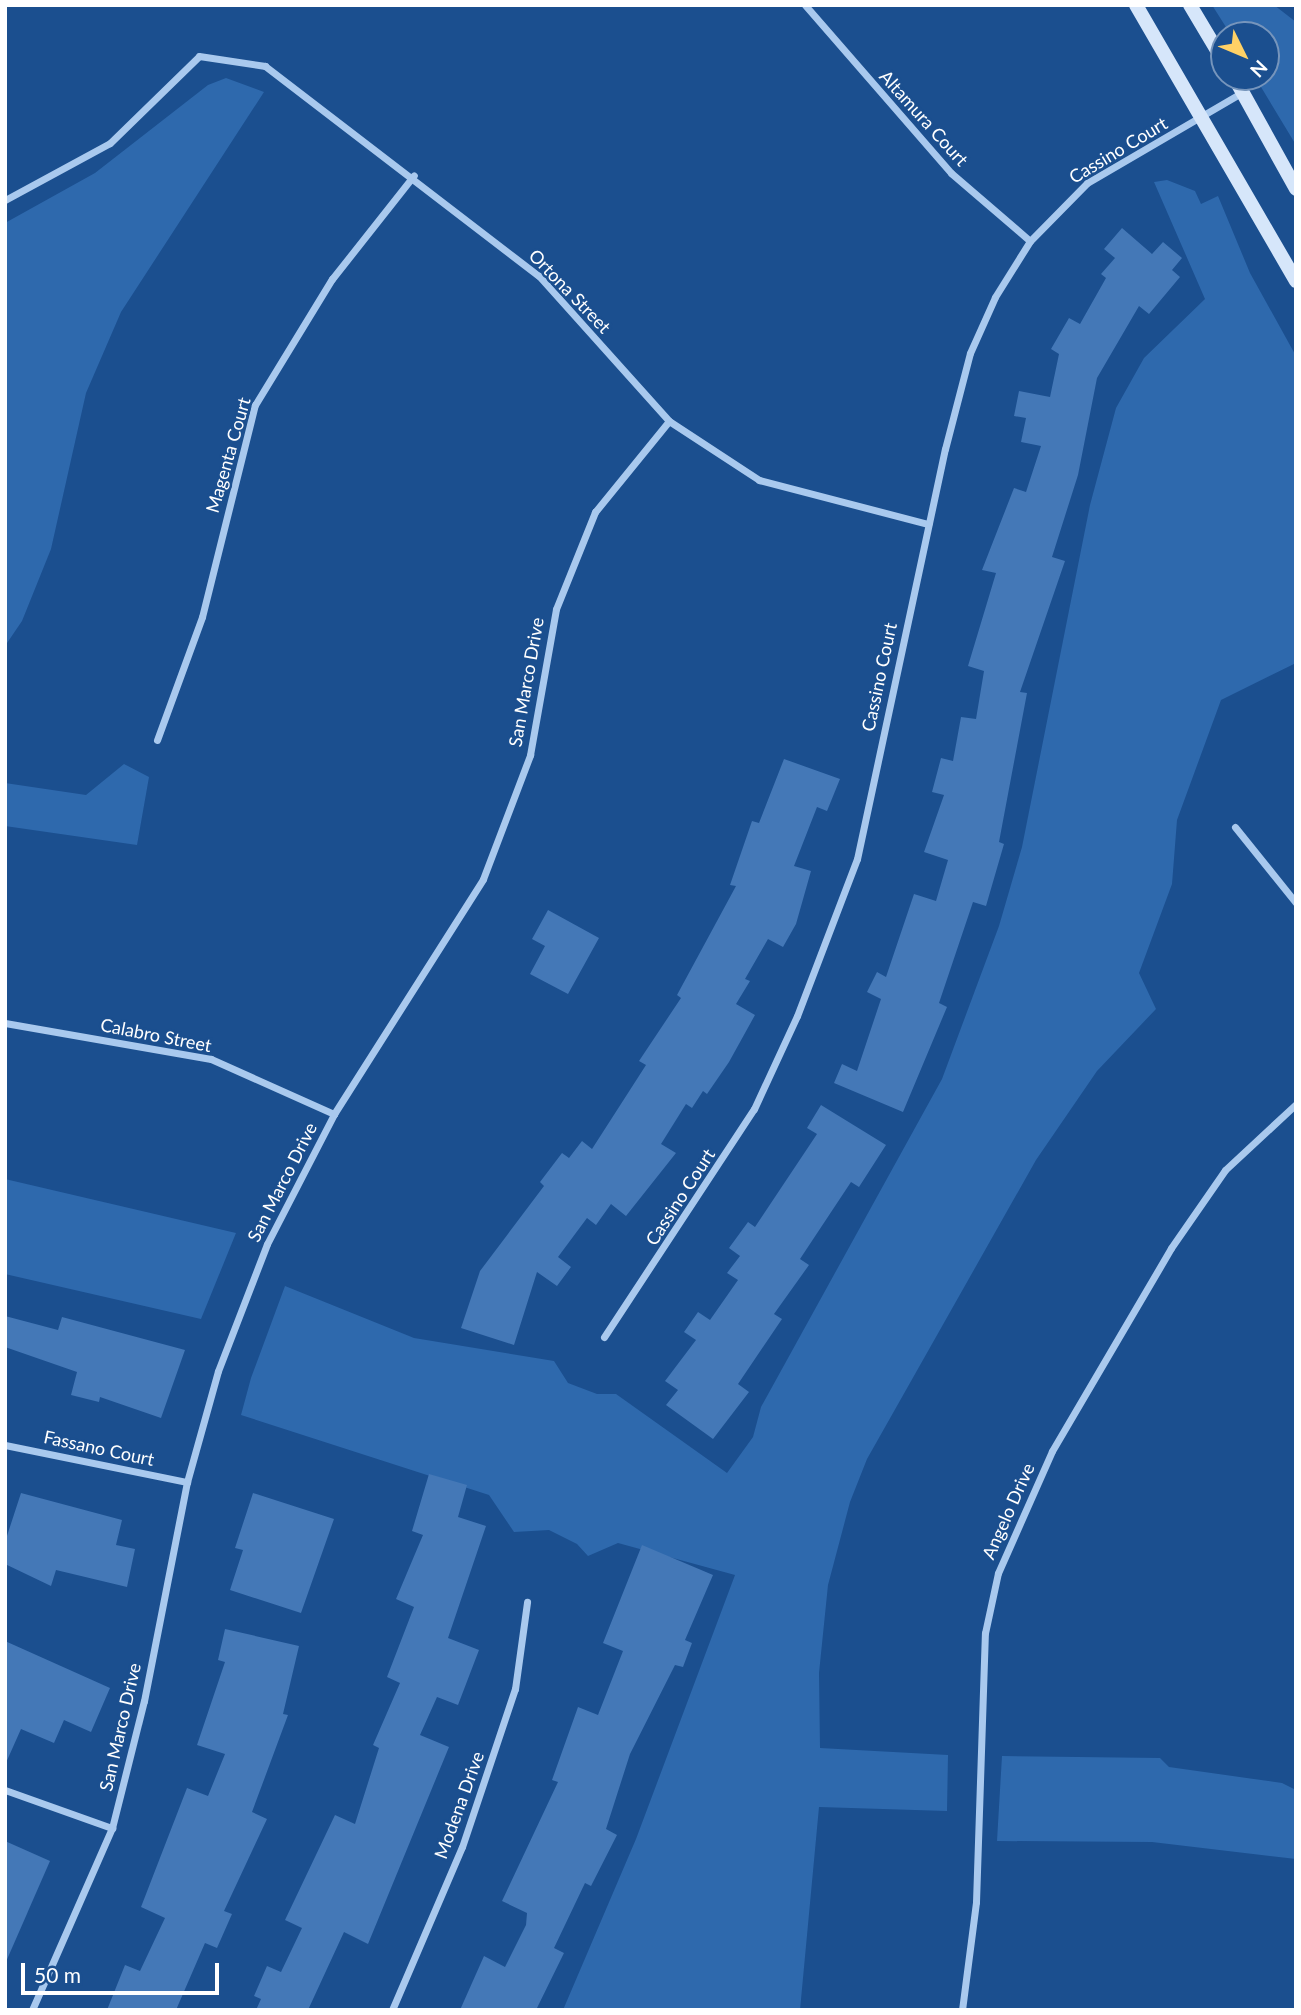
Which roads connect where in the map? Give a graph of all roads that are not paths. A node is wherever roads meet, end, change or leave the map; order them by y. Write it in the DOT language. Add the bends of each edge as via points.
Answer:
graph roads {
  1 [pos="805,5"];
  2 [pos="1136,5"];
  3 [pos="1190,5"];
  4 [pos="1210,39"];
  5 [pos="1243,91"];
  6 [pos="1201,120"];
  7 [pos="414,175"];
  8 [pos="1296,189"];
  9 [pos="5,200"];
  10 [pos="1030,241"];
  11 [pos="1296,281"];
  12 [pos="669,421"];
  13 [pos="928,524"];
  14 [pos="157,740"];
  15 [pos="1235,827"];
  16 [pos="1296,903"];
  17 [pos="5,1023"];
  18 [pos="1296,1104"];
  19 [pos="334,1114"];
  20 [pos="604,1337"];
  21 [pos="5,1445"];
  22 [pos="187,1482"];
  23 [pos="527,1602"];
  24 [pos="5,1790"];
  25 [pos="112,1828"];
  26 [pos="32,2010"];
  27 [pos="392,2010"];
  28 [pos="962,2010"];
  1 -- 10 [label="street, Altamura Court" via="951,173"];
  2 -- 6 [label="main road"];
  3 -- 4 [label="main road"];
  5 -- 6 [label="street, Cassino Court"];
  5 -- 8 [label="main road"];
  6 -- 10 [label="street, Cassino Court" via="1087,183"];
  6 -- 11 [label="main road"];
  7 -- 9 [label="street, Ortona Street" via="338,126 265,66 199,56 110,142"];
  7 -- 12 [label="street, Ortona Street" via="539,276"];
  7 -- 14 [label="street, Magenta Court" via="332,279 255,405 202,617"];
  10 -- 13 [label="street, Cassino Court" via="995,297 970,353"];
  12 -- 13 [label="street, Ortona Street" via="759,481"];
  12 -- 19 [label="street, San Marco Drive" via="596,512 556,609 530,755 483,879"];
  13 -- 20 [label="street, Cassino Court" via="857,859 797,1016 734,1142"];
  15 -- 16 [label="street"];
  17 -- 19 [label="street, Calabro Street" via="211,1059"];
  18 -- 28 [label="street, Angelo Drive" via="1225,1170 1171,1248 1052,1451 998,1573 983,1657 976,1902"];
  19 -- 22 [label="street, San Marco Drive" via="267,1244 218,1371"];
  21 -- 22 [label="street, Fassano Court"];
  22 -- 25 [label="street, San Marco Drive" via="144,1701"];
  23 -- 27 [label="street, Modena Drive" via="515,1689 462,1847"];
  24 -- 25 [label="street"];
  25 -- 26 [label="street, San Marco Drive"];
}
